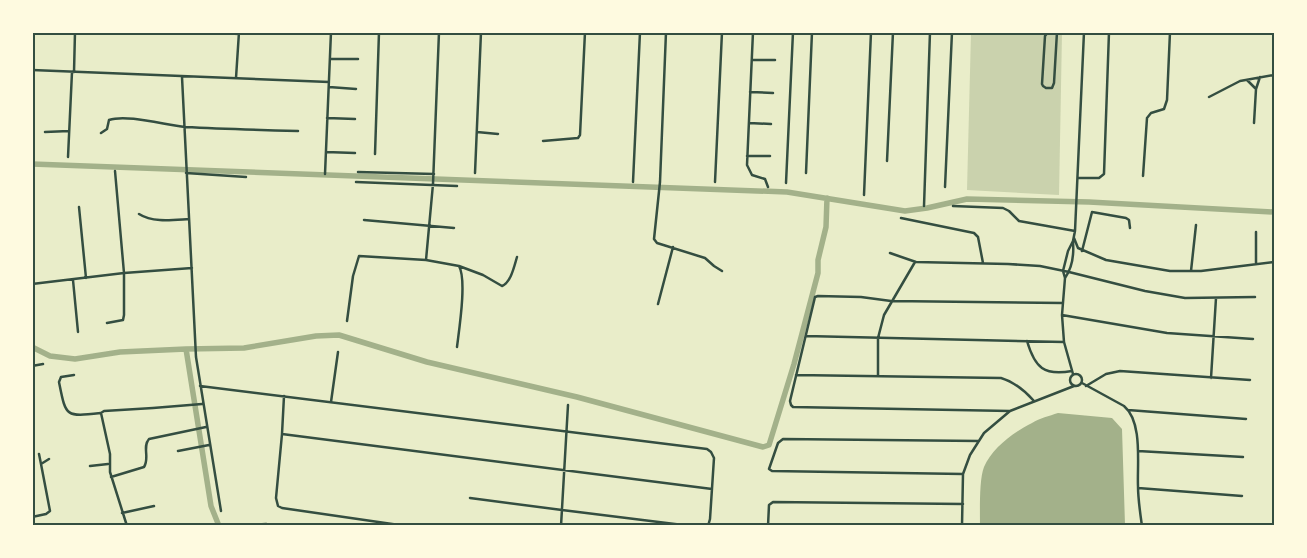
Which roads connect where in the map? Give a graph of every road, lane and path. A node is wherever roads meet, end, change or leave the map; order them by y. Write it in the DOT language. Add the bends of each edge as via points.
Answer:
graph roads {
  1 [pos="75,32"];
  2 [pos="203,32"];
  3 [pos="331,32"];
  4 [pos="379,32"];
  5 [pos="439,32"];
  6 [pos="481,32"];
  7 [pos="585,32"];
  8 [pos="640,32"];
  9 [pos="666,32"];
  10 [pos="722,32"];
  11 [pos="753,32"];
  12 [pos="793,32"];
  13 [pos="812,32"];
  14 [pos="871,32"];
  15 [pos="893,32"];
  16 [pos="930,32"];
  17 [pos="952,32"];
  18 [pos="1048,32"];
  19 [pos="1057,32"];
  20 [pos="1084,32"];
  21 [pos="1109,32"];
  22 [pos="1170,32"];
  23 [pos="239,33"];
  24 [pos="330,59"];
  25 [pos="358,59"];
  26 [pos="752,60"];
  27 [pos="775,60"];
  28 [pos="32,70"];
  29 [pos="73,72"];
  30 [pos="1274,75"];
  31 [pos="182,77"];
  32 [pos="1260,77"];
  33 [pos="236,78"];
  34 [pos="1247,80"];
  35 [pos="329,82"];
  36 [pos="329,87"];
  37 [pos="356,89"];
  38 [pos="1256,89"];
  39 [pos="750,92"];
  40 [pos="772,93"];
  41 [pos="1209,97"];
  42 [pos="327,118"];
  43 [pos="355,119"];
  44 [pos="749,123"];
  45 [pos="1254,123"];
  46 [pos="771,124"];
  47 [pos="183,127"];
  48 [pos="70,131"];
  49 [pos="298,131"];
  50 [pos="44,132"];
  51 [pos="101,132"];
  52 [pos="477,132"];
  53 [pos="498,134"];
  54 [pos="543,141"];
  55 [pos="326,152"];
  56 [pos="355,153"];
  57 [pos="375,154"];
  58 [pos="747,156"];
  59 [pos="770,156"];
  60 [pos="68,157"];
  61 [pos="887,161"];
  62 [pos="115,171"];
  63 [pos="186,172"];
  64 [pos="358,172"];
  65 [pos="475,173"];
  66 [pos="806,173"];
  67 [pos="325,174"];
  68 [pos="434,176"];
  69 [pos="1143,176"];
  70 [pos="246,177"];
  71 [pos="1078,178"];
  72 [pos="356,182"];
  73 [pos="633,182"];
  74 [pos="715,182"];
  75 [pos="786,183"];
  76 [pos="433,185"];
  77 [pos="457,186"];
  78 [pos="768,187"];
  79 [pos="945,188"];
  80 [pos="864,196"];
  81 [pos="924,206"];
  82 [pos="953,206"];
  83 [pos="79,207"];
  84 [pos="139,214"];
  85 [pos="901,218"];
  86 [pos="189,219"];
  87 [pos="364,220"];
  88 [pos="1196,225"];
  89 [pos="430,227"];
  90 [pos="454,228"];
  91 [pos="1130,228"];
  92 [pos="1075,231"];
  93 [pos="1256,232"];
  94 [pos="1074,236"];
  95 [pos="1073,241"];
  96 [pos="673,247"];
  97 [pos="1082,251"];
  98 [pos="890,253"];
  99 [pos="517,258"];
  100 [pos="426,260"];
  101 [pos="916,262"];
  102 [pos="1274,262"];
  103 [pos="983,263"];
  104 [pos="1256,264"];
  105 [pos="459,266"];
  106 [pos="192,268"];
  107 [pos="722,271"];
  108 [pos="1063,271"];
  109 [pos="1191,271"];
  110 [pos="1069,272"];
  111 [pos="124,274"];
  112 [pos="86,278"];
  113 [pos="1065,278"];
  114 [pos="73,280"];
  115 [pos="32,284"];
  116 [pos="1255,297"];
  117 [pos="1216,298"];
  118 [pos="891,301"];
  119 [pos="1062,303"];
  120 [pos="658,304"];
  121 [pos="1062,315"];
  122 [pos="347,321"];
  123 [pos="107,323"];
  124 [pos="78,332"];
  125 [pos="805,336"];
  126 [pos="1214,337"];
  127 [pos="878,338"];
  128 [pos="1253,339"];
  129 [pos="1027,341"];
  130 [pos="1064,342"];
  131 [pos="457,348"];
  132 [pos="338,352"];
  133 [pos="43,364"];
  134 [pos="32,366"];
  135 [pos="1073,372"];
  136 [pos="74,375"];
  137 [pos="796,375"];
  138 [pos="878,376"];
  139 [pos="1211,378"];
  140 [pos="1250,380"];
  141 [pos="1082,383"];
  142 [pos="200,386"];
  143 [pos="1074,386"];
  144 [pos="1086,386"];
  145 [pos="284,396"];
  146 [pos="1034,401"];
  147 [pos="331,402"];
  148 [pos="200,404"];
  149 [pos="568,405"];
  150 [pos="1128,410"];
  151 [pos="1010,411"];
  152 [pos="101,413"];
  153 [pos="1246,419"];
  154 [pos="205,427"];
  155 [pos="567,432"];
  156 [pos="282,434"];
  157 [pos="979,441"];
  158 [pos="208,445"];
  159 [pos="1138,450"];
  160 [pos="178,451"];
  161 [pos="39,454"];
  162 [pos="1243,457"];
  163 [pos="49,459"];
  164 [pos="41,464"];
  165 [pos="108,464"];
  166 [pos="90,466"];
  167 [pos="565,471"];
  168 [pos="963,474"];
  169 [pos="111,476"];
  170 [pos="1138,488"];
  171 [pos="712,490"];
  172 [pos="1242,496"];
  173 [pos="470,498"];
  174 [pos="963,504"];
  175 [pos="154,506"];
  176 [pos="562,510"];
  177 [pos="221,511"];
  178 [pos="122,513"];
  179 [pos="32,516"];
  180 [pos="707,525"];
  181 [pos="127,526"];
  182 [pos="238,526"];
  183 [pos="271,526"];
  184 [pos="406,526"];
  185 [pos="561,526"];
  186 [pos="691,526"];
  187 [pos="768,526"];
  188 [pos="962,526"];
  189 [pos="1142,526"];
  1 -- 29 [label="street"];
  2 -- 23 [label="street"];
  3 -- 24 [label="street"];
  4 -- 57 [label="street"];
  5 -- 68 [label="street"];
  6 -- 52 [label="street"];
  7 -- 54 [label="street" via="580,135 578,138"];
  8 -- 73 [label="street"];
  9 -- 96 [label="street" via="660,182 654,240"];
  10 -- 74 [label="street"];
  11 -- 26 [label="street"];
  12 -- 75 [label="street"];
  13 -- 66 [label="street"];
  14 -- 80 [label="street"];
  15 -- 61 [label="street"];
  16 -- 81 [label="street"];
  17 -- 79 [label="street"];
  18 -- 19 [label="street" via="1045,36 1042,84 1046,88 1053,86"];
  20 -- 71 [label="street"];
  21 -- 71 [label="street" via="1104,174 1099,178"];
  22 -- 69 [label="street" via="1167,100 1164,109 1151,113 1147,118"];
  23 -- 33 [label="street"];
  24 -- 25 [label="street"];
  24 -- 35 [label="street"];
  26 -- 27 [label="street"];
  26 -- 39 [label="street"];
  28 -- 29 [label="street"];
  29 -- 31 [label="street"];
  29 -- 48 [label="street"];
  30 -- 32 [label="street"];
  31 -- 33 [label="street"];
  31 -- 47 [label="street"];
  32 -- 34 [label="street"];
  32 -- 38 [label="street"];
  33 -- 35 [label="street"];
  34 -- 38 [label="street"];
  34 -- 41 [label="street"];
  35 -- 36 [label="street"];
  36 -- 37 [label="street"];
  36 -- 42 [label="street"];
  38 -- 45 [label="street"];
  39 -- 40 [label="street"];
  39 -- 44 [label="street"];
  42 -- 43 [label="street"];
  42 -- 55 [label="street"];
  44 -- 46 [label="street"];
  44 -- 58 [label="street"];
  47 -- 49 [label="street"];
  47 -- 51 [label="street" via="111,119 107,129"];
  47 -- 63 [label="street"];
  48 -- 50 [label="street"];
  48 -- 60 [label="street"];
  52 -- 53 [label="street"];
  52 -- 65 [label="street"];
  55 -- 56 [label="street"];
  55 -- 67 [label="street"];
  58 -- 59 [label="street"];
  58 -- 78 [label="street" via="751,174 765,179"];
  62 -- 111 [label="street"];
  63 -- 70 [label="street"];
  63 -- 86 [label="street"];
  64 -- 68 [label="street"];
  68 -- 76 [label="street"];
  71 -- 92 [label="street"];
  72 -- 76 [label="street"];
  76 -- 77 [label="street"];
  76 -- 89 [label="street"];
  82 -- 92 [label="street" via="1003,208 1019,220"];
  83 -- 112 [label="street"];
  84 -- 86 [label="street" via="156,220"];
  85 -- 103 [label="street" via="974,233 978,237"];
  86 -- 106 [label="street"];
  87 -- 89 [label="street"];
  88 -- 109 [label="street"];
  89 -- 90 [label="street"];
  89 -- 100 [label="street"];
  91 -- 97 [label="street" via="1126,218 1092,212"];
  92 -- 94 [label="street"];
  93 -- 104 [label="street"];
  94 -- 95 [label="street"];
  94 -- 97 [label="street"];
  95 -- 108 [label="street"];
  95 -- 110 [label="street"];
  96 -- 107 [label="street" via="708,259"];
  96 -- 120 [label="street"];
  97 -- 109 [label="street" via="1106,260 1153,269"];
  98 -- 101 [label="street"];
  99 -- 105 [label="street" via="509,280 502,286"];
  100 -- 105 [label="street"];
  100 -- 122 [label="street" via="359,256"];
  101 -- 103 [label="street"];
  101 -- 118 [label="street"];
  102 -- 104 [label="street"];
  103 -- 108 [label="street"];
  104 -- 109 [label="street"];
  105 -- 131 [label="street" via="462,299"];
  106 -- 111 [label="street"];
  106 -- 142 [label="street" via="194,343"];
  108 -- 110 [label="street"];
  108 -- 113 [label="street"];
  110 -- 113 [label="street"];
  110 -- 117 [label="street" via="1156,293 1185,298"];
  111 -- 112 [label="street"];
  111 -- 123 [label="street" via="124,318"];
  112 -- 114 [label="street"];
  113 -- 119 [label="street"];
  114 -- 115 [label="street"];
  114 -- 124 [label="street"];
  116 -- 117 [label="street"];
  117 -- 126 [label="street"];
  118 -- 119 [label="street"];
  118 -- 125 [label="street" via="816,296"];
  118 -- 127 [label="street"];
  119 -- 121 [label="street"];
  121 -- 126 [label="street" via="1167,333"];
  121 -- 130 [label="street"];
  125 -- 127 [label="street"];
  125 -- 137 [label="street"];
  126 -- 128 [label="street"];
  126 -- 139 [label="street"];
  127 -- 129 [label="street"];
  127 -- 138 [label="street"];
  129 -- 130 [label="street"];
  129 -- 135 [label="street" via="1034,362 1046,371"];
  130 -- 135 [label="street"];
  132 -- 147 [label="street"];
  133 -- 134 [label="street"];
  135 -- 141 [label="street" via="1081,375"];
  135 -- 143 [label="street" via="1070,381"];
  136 -- 152 [label="street" via="61,377 59,382 68,411 75,416"];
  137 -- 138 [label="street"];
  137 -- 151 [label="street" via="790,403 794,407"];
  138 -- 146 [label="street" via="1001,378 1021,388"];
  139 -- 140 [label="street"];
  139 -- 144 [label="street" via="1120,371 1106,374"];
  141 -- 143 [label="street"];
  141 -- 144 [label="street"];
  142 -- 145 [label="street"];
  142 -- 148 [label="street"];
  143 -- 146 [label="street"];
  144 -- 150 [label="street"];
  145 -- 147 [label="street"];
  145 -- 156 [label="street"];
  146 -- 151 [label="street"];
  147 -- 155 [label="street"];
  148 -- 152 [label="street"];
  148 -- 154 [label="street"];
  149 -- 155 [label="street"];
  150 -- 153 [label="street"];
  150 -- 159 [label="street" via="1136,430"];
  151 -- 157 [label="street"];
  152 -- 165 [label="street" via="110,454"];
  154 -- 158 [label="street"];
  154 -- 169 [label="street" via="149,439 144,467"];
  155 -- 167 [label="street"];
  155 -- 171 [label="street" via="707,449 714,458"];
  156 -- 167 [label="street"];
  156 -- 184 [label="street" via="278,506"];
  157 -- 168 [label="street"];
  157 -- 168 [label="street" via="783,438 769,469"];
  158 -- 160 [label="street"];
  158 -- 177 [label="street"];
  159 -- 162 [label="street"];
  159 -- 170 [label="street"];
  161 -- 164 [label="street"];
  163 -- 164 [label="street"];
  164 -- 179 [label="street" via="50,511"];
  165 -- 166 [label="street"];
  165 -- 169 [label="street"];
  167 -- 171 [label="street"];
  167 -- 176 [label="street"];
  168 -- 174 [label="street"];
  169 -- 178 [label="street"];
  170 -- 172 [label="street"];
  170 -- 189 [label="street"];
  171 -- 180 [label="street"];
  173 -- 176 [label="street"];
  174 -- 187 [label="street" via="770,503"];
  174 -- 188 [label="street"];
  175 -- 178 [label="street"];
  176 -- 185 [label="street"];
  176 -- 186 [label="street"];
  178 -- 181 [label="street"];
  182 -- 183 [label="street"];
}
